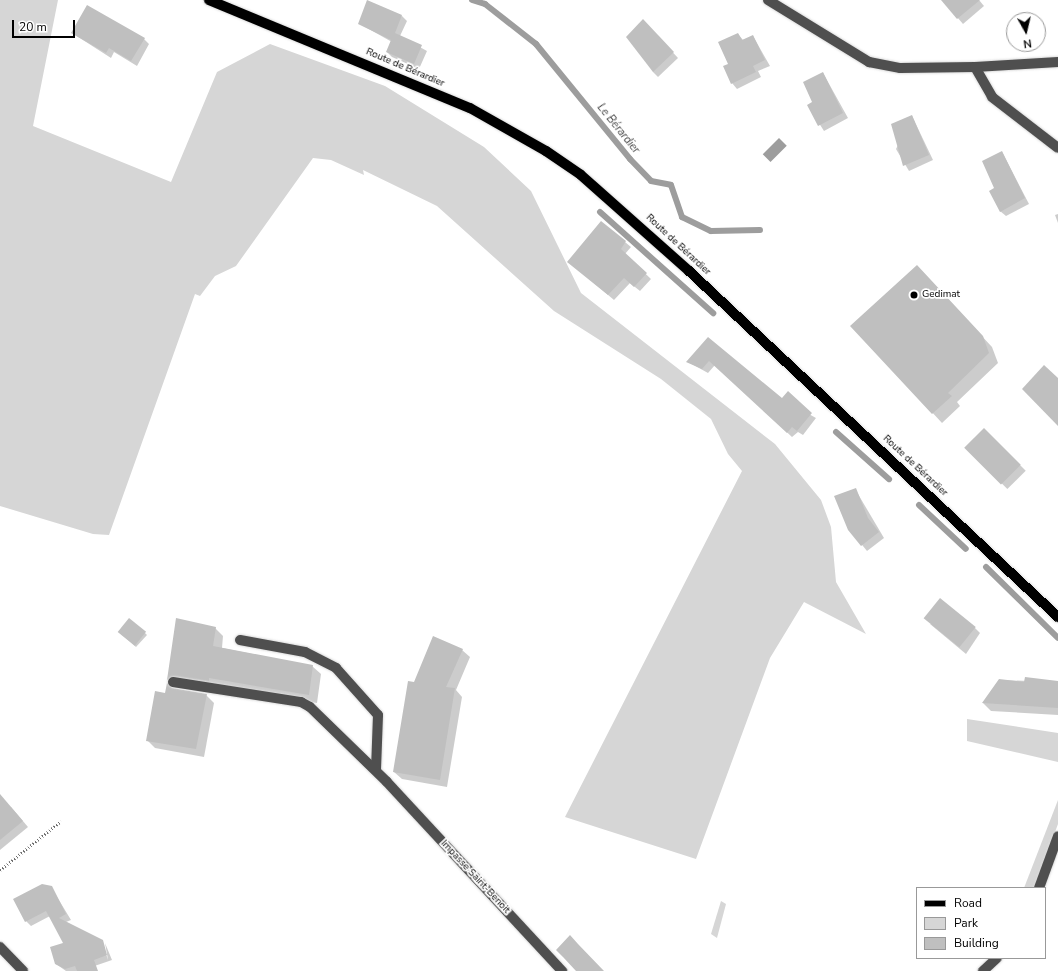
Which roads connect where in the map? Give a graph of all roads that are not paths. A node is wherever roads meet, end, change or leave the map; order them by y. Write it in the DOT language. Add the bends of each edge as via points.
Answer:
graph roads {
  1 [pos="209,0"];
  2 [pos="768,0"];
  3 [pos="1058,62"];
  4 [pos="975,67"];
  5 [pos="1058,148"];
  6 [pos="1058,617"];
  7 [pos="240,640"];
  8 [pos="173,682"];
  9 [pos="376,770"];
  10 [pos="1058,836"];
  11 [pos="1039,887"];
  12 [pos="0,948"];
  13 [pos="996,959"];
  14 [pos="23,971"];
  15 [pos="562,971"];
  16 [pos="983,971"];
  1 -- 6 [label="main road, Route de Bérardier" via="470,108 546,150 581,175 718,298"];
  2 -- 4 [label="street" via="869,62 900,68"];
  3 -- 4 [label="street"];
  4 -- 5 [label="street" via="992,97"];
  7 -- 9 [label="street" via="305,652 336,668 378,715"];
  8 -- 9 [label="street, Impasse Saint-Benoit" via="301,702 321,716"];
  9 -- 15 [label="street, Impasse Saint-Benoit"];
  10 -- 11 [label="street"];
  12 -- 14 [label="street"];
  13 -- 16 [label="street"];
}
